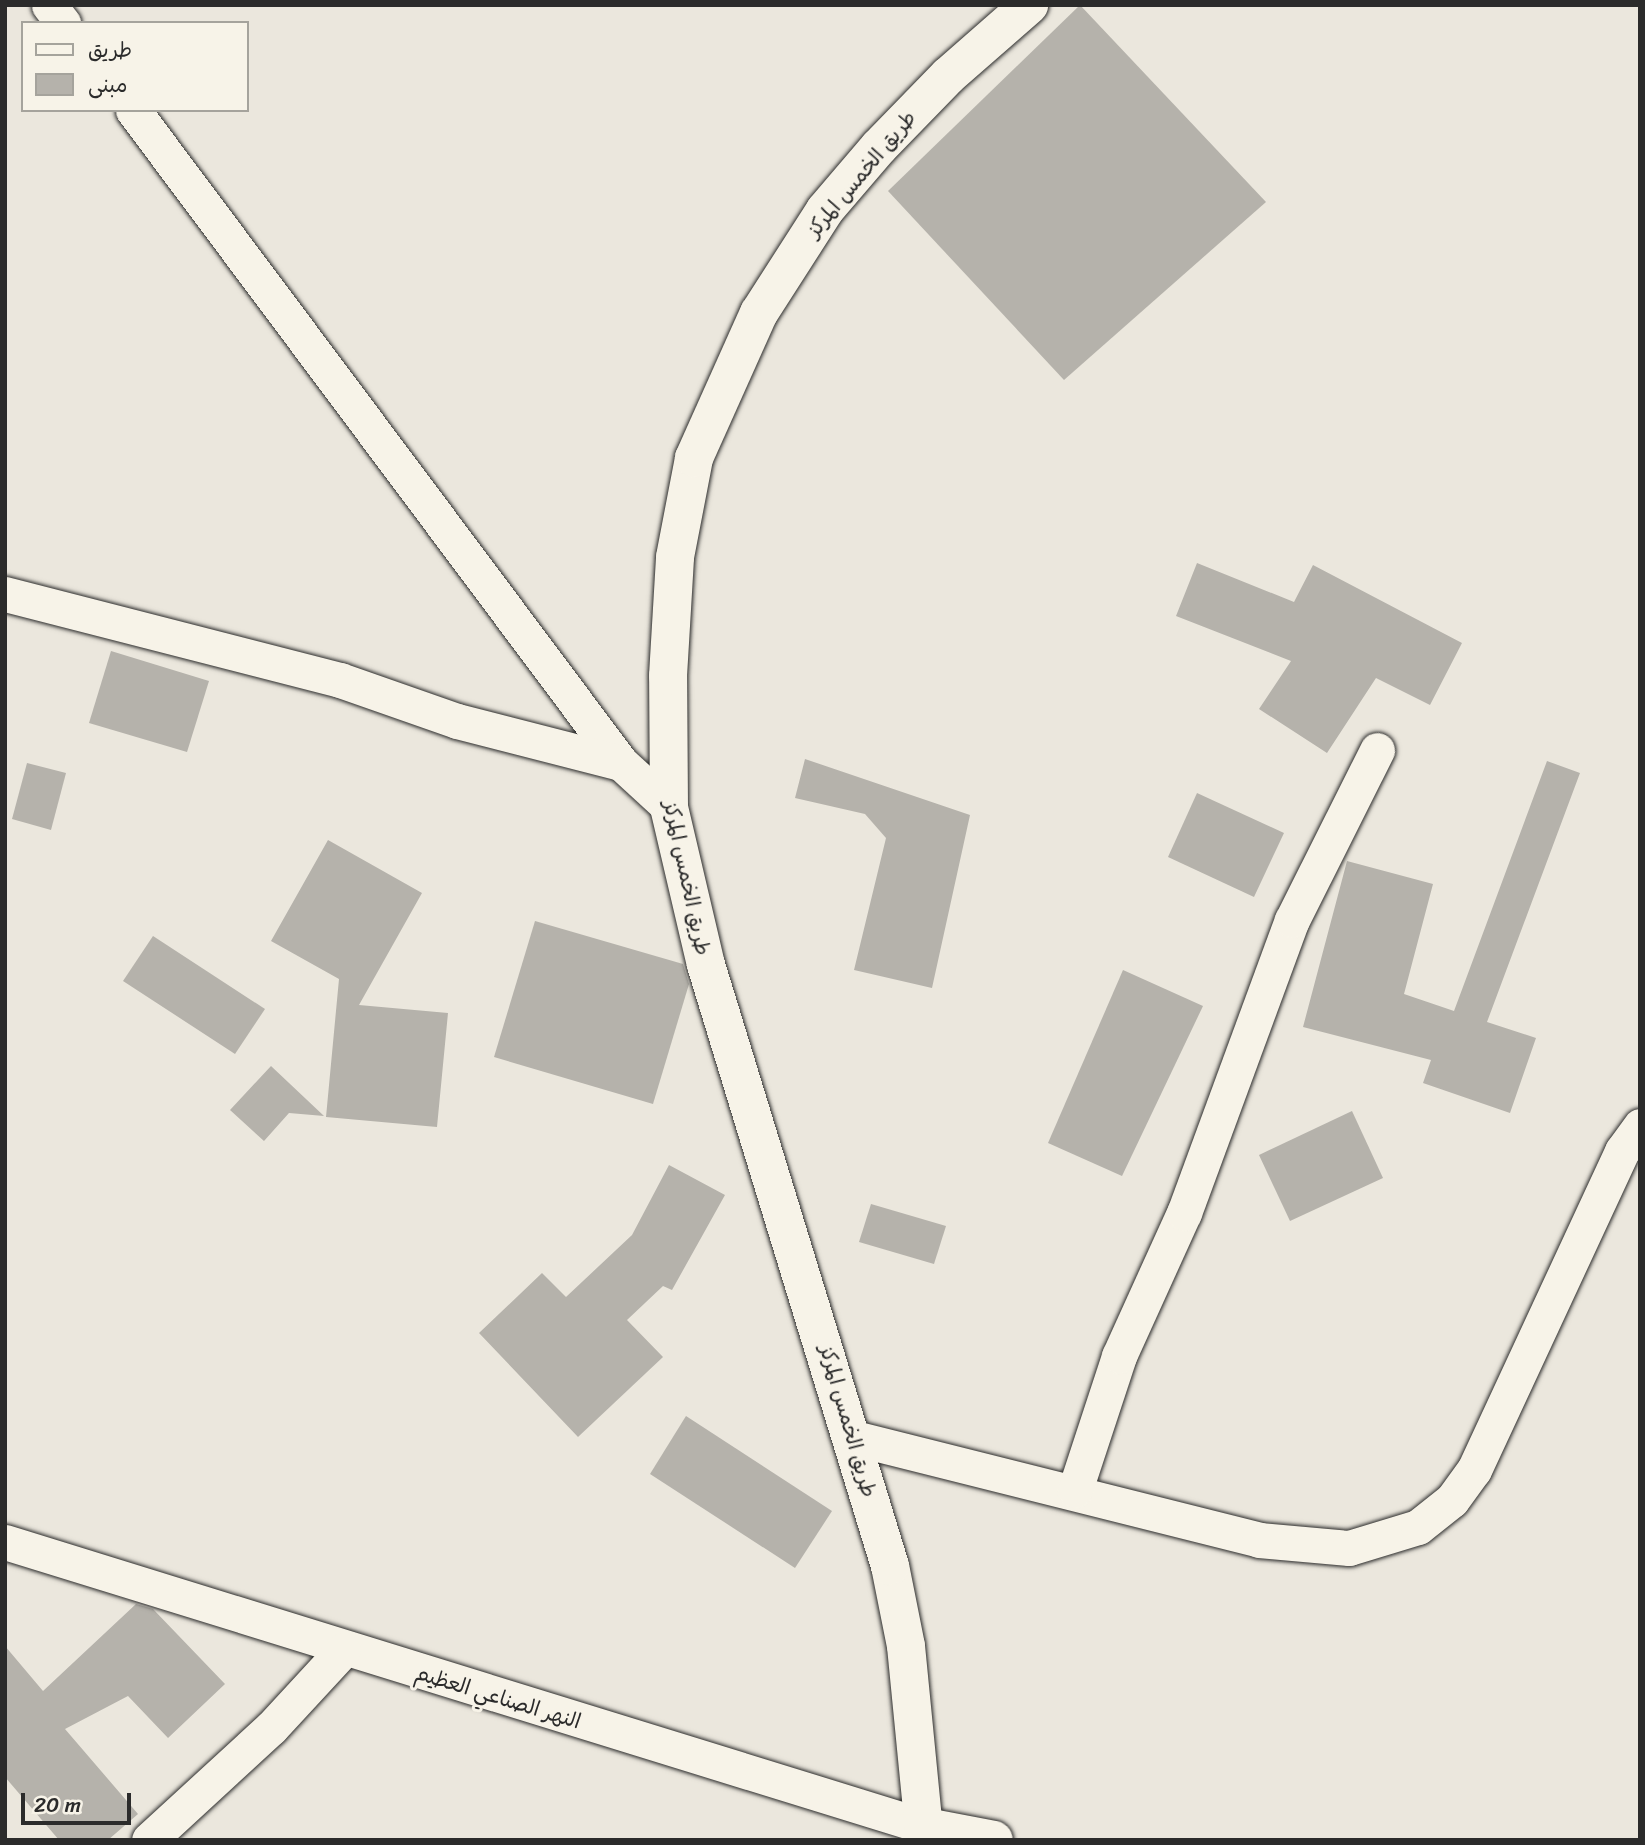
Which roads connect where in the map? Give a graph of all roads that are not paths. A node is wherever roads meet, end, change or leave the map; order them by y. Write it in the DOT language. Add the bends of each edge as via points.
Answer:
graph roads {
  1 [pos="49,5"];
  2 [pos="1029,5"];
  3 [pos="62,21"];
  4 [pos="134,112"];
  5 [pos="5,594"];
  6 [pos="1377,750"];
  7 [pos="621,763"];
  8 [pos="669,807"];
  9 [pos="1640,1126"];
  10 [pos="854,1438"];
  11 [pos="1074,1490"];
  12 [pos="5,1542"];
  13 [pos="343,1650"];
  14 [pos="926,1833"];
  15 [pos="149,1840"];
  16 [pos="994,1840"];
  1 -- 3 [label="street"];
  2 -- 8 [label="main road, طريق الخمس المركز" via="948,76 825,210 759,313 729,374 694,458 675,557"];
  4 -- 7 [label="street"];
  5 -- 7 [label="street" via="340,680 457,722"];
  6 -- 11 [label="street" via="1287,932 1184,1213 1119,1356"];
  7 -- 8 [label="street"];
  8 -- 10 [label="main road, طريق الخمس المركز" via="706,965"];
  9 -- 11 [label="street" via="1622,1151 1474,1470 1452,1500 1418,1527 1349,1548 1259,1540"];
  10 -- 11 [label="street"];
  10 -- 14 [label="main road, طريق الخمس المركز" via="906,1646"];
  12 -- 13 [label="street, النهر الصناعي العظيم"];
  13 -- 14 [label="street, النهر الصناعي العظيم"];
  13 -- 15 [label="street" via="271,1728"];
  14 -- 16 [label="main road, النهر الصناعي العظيم"];
}
